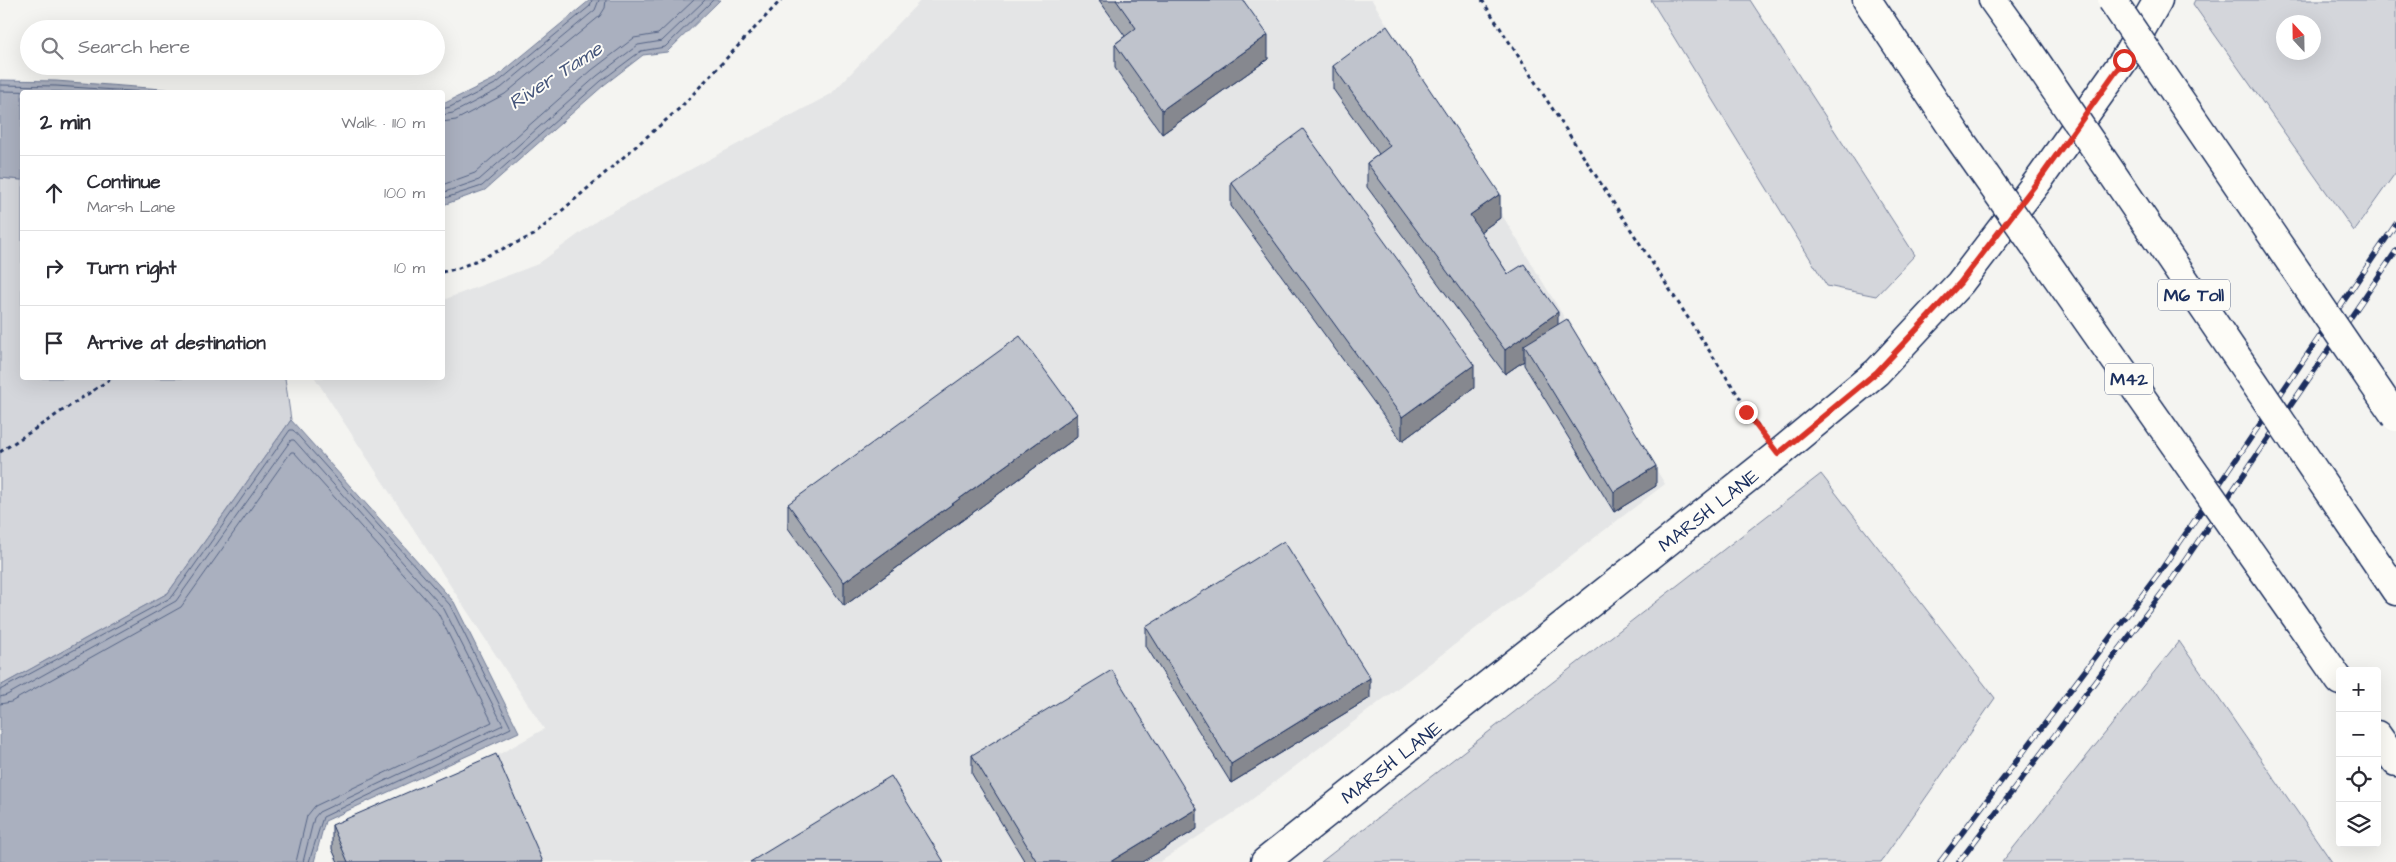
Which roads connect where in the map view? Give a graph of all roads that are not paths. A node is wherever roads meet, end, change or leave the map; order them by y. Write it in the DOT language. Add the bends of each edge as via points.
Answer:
graph roads {
  1 [pos="1867,0"];
  2 [pos="1993,0"];
  3 [pos="2112,0"];
  4 [pos="2158,0"];
  5 [pos="2396,417"];
  6 [pos="2396,591"];
  7 [pos="2336,674"];
  8 [pos="2381,741"];
  9 [pos="2396,762"];
  10 [pos="1265,862"];
  1 -- 7 [label="main road, M42, bridge" via="1957,135"];
  2 -- 6 [label="main road, M6 Toll, bridge"];
  3 -- 5 [label="main road, bridge"];
  4 -- 10 [label="main road, MARSH LANE" via="2124,60 2041,177 1960,283 1877,372"];
  8 -- 9 [label="main road"];
}
